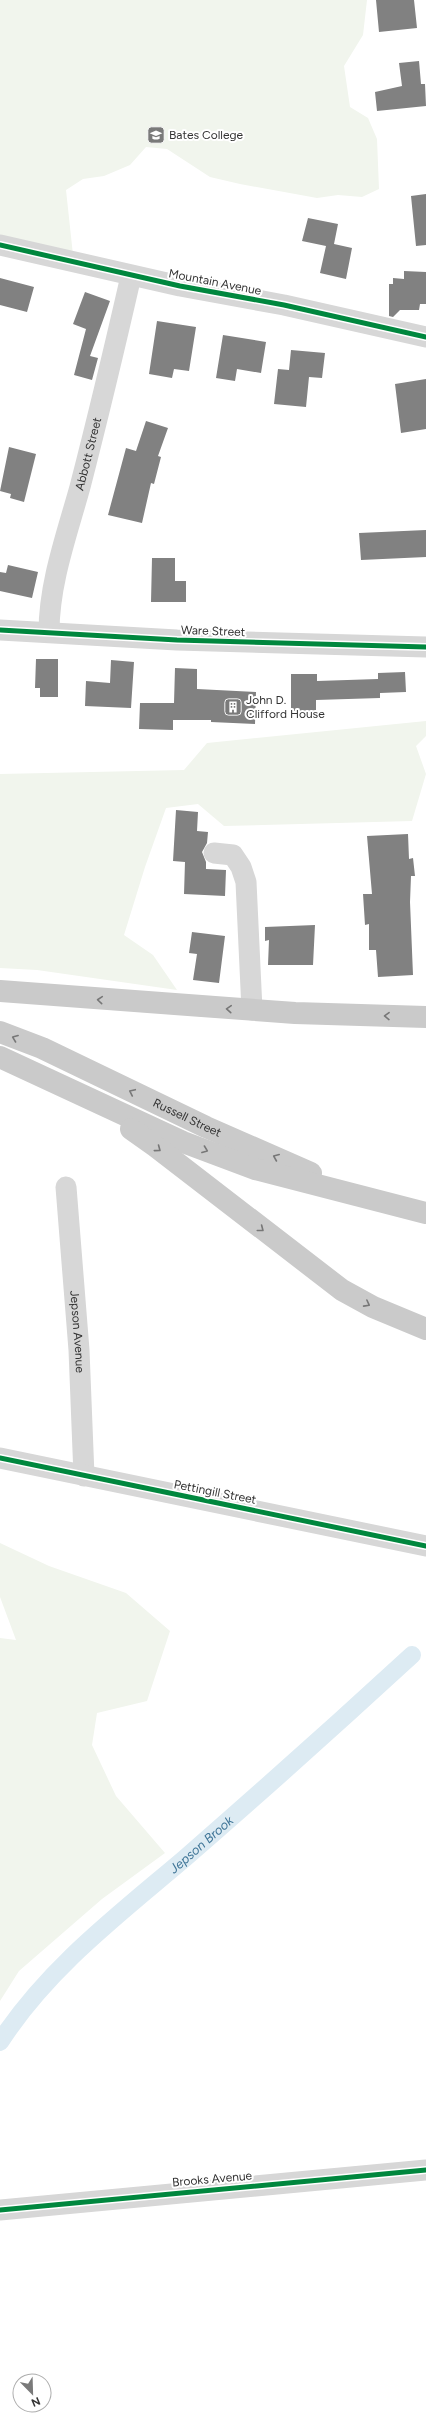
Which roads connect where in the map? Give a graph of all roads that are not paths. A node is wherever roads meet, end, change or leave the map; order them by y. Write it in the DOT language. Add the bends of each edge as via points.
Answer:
graph roads {
  1 [pos="0,245"];
  2 [pos="132,276"];
  3 [pos="426,337"];
  4 [pos="0,630"];
  5 [pos="49,632"];
  6 [pos="426,647"];
  7 [pos="214,853"];
  8 [pos="0,991"];
  9 [pos="252,1010"];
  10 [pos="426,1017"];
  11 [pos="0,1032"];
  12 [pos="0,1057"];
  13 [pos="54,1083"];
  14 [pos="66,1187"];
  15 [pos="376,1201"];
  16 [pos="426,1214"];
  17 [pos="426,1329"];
  18 [pos="0,1458"];
  19 [pos="84,1476"];
  20 [pos="426,1546"];
  21 [pos="426,2170"];
  22 [pos="0,2210"];
  1 -- 2 [label="street, Mountain Avenue"];
  2 -- 3 [label="street, Mountain Avenue" via="284,305"];
  2 -- 5 [label="street, Abbott Street" via="58,569 49,611"];
  4 -- 5 [label="street, Ware Street"];
  5 -- 6 [label="street, Ware Street" via="177,640"];
  7 -- 9 [label="street" via="233,855 241,867 246,882"];
  9 -- 8 [label="main road, one-way"];
  10 -- 9 [label="main road, one-way"];
  15 -- 11 [label="main road, Russell Street, one-way" via="206,1127 42,1048"];
  12 -- 13 [label="main road, Russell Street"];
  13 -- 15 [label="main road, Russell Street, one-way" via="183,1142 256,1169"];
  13 -- 17 [label="main road, one-way" via="105,1112 155,1146 342,1290 373,1307"];
  14 -- 19 [label="street, Jepson Avenue" via="79,1350"];
  15 -- 16 [label="main road, Russell Street"];
  18 -- 19 [label="street, Pettingill Street"];
  19 -- 20 [label="street, Pettingill Street"];
  21 -- 22 [label="street, Brooks Avenue"];
}
